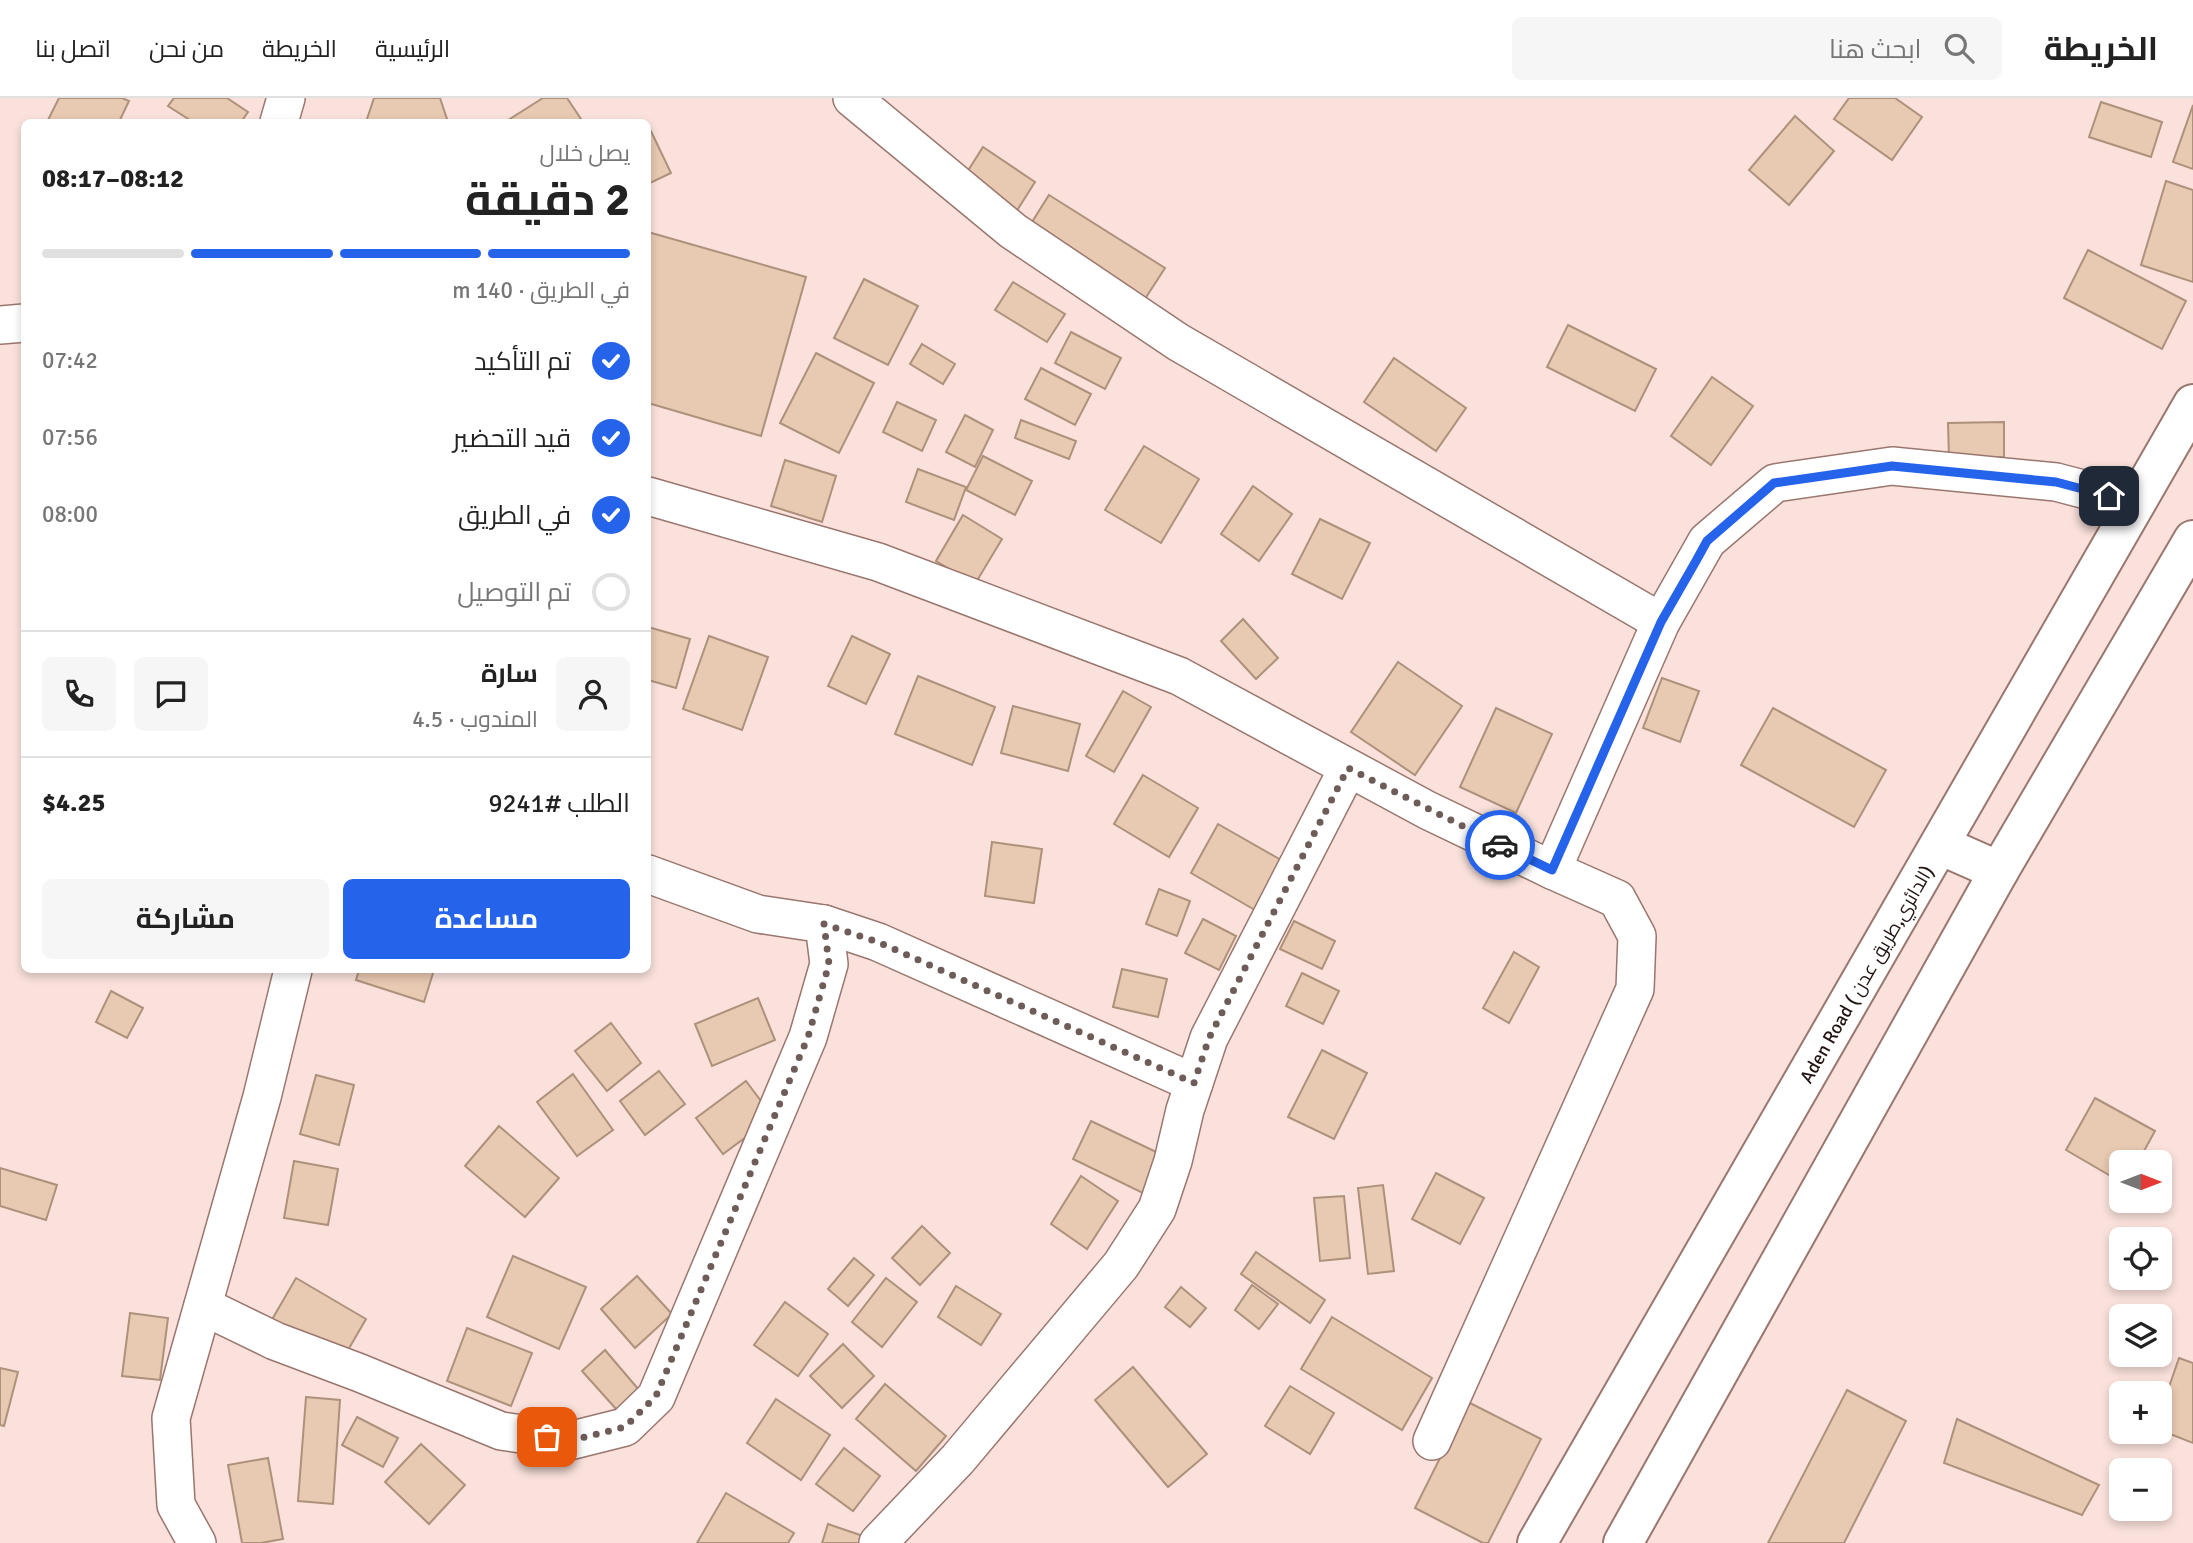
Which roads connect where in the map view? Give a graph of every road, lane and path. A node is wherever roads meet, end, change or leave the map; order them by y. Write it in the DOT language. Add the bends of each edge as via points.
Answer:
graph roads {
  1 [pos="286,98"];
  2 [pos="852,98"];
  3 [pos="280,119"];
  4 [pos="21,323"];
  5 [pos="0,325"];
  6 [pos="2193,404"];
  7 [pos="651,497"];
  8 [pos="2136,503"];
  9 [pos="2193,540"];
  10 [pos="1661,622"];
  11 [pos="1348,768"];
  12 [pos="1940,845"];
  13 [pos="1552,870"];
  14 [pos="1999,871"];
  15 [pos="651,875"];
  16 [pos="824,924"];
  17 [pos="292,973"];
  18 [pos="1194,1083"];
  19 [pos="203,1306"];
  20 [pos="1432,1441"];
  21 [pos="197,1543"];
  22 [pos="878,1543"];
  23 [pos="1536,1543"];
  24 [pos="1623,1543"];
  1 -- 3 [label="street"];
  2 -- 10 [label="street" via="1013,231 1178,342"];
  4 -- 5 [label="street"];
  6 -- 8 [label="highway, Aden Road ( الدائري,طريق عدن)"];
  7 -- 11 [label="street" via="878,562 1179,676"];
  8 -- 10 [label="street" via="2056,482 1892,466 1774,483 1707,541"];
  8 -- 12 [label="highway, Aden Road ( الدائري,طريق عدن)"];
  9 -- 14 [label="highway"];
  10 -- 13 [label="street"];
  11 -- 13 [label="street"];
  11 -- 18 [label="street" via="1209,1038"];
  12 -- 14 [label="highway"];
  12 -- 23 [label="highway, Aden Road ( الدائري,طريق عدن)"];
  13 -- 20 [label="street" via="1617,898 1637,936 1635,989"];
  14 -- 24 [label="highway"];
  15 -- 16 [label="street" via="758,914"];
  16 -- 18 [label="street" via="878,942"];
  16 -- 19 [label="street" via="829,964 808,1037 656,1396 625,1427 569,1441 501,1431 275,1341"];
  17 -- 19 [label="street"];
  18 -- 22 [label="street" via="1157,1209 1121,1265 958,1460"];
  19 -- 21 [label="street" via="171,1418 176,1505"];
}
